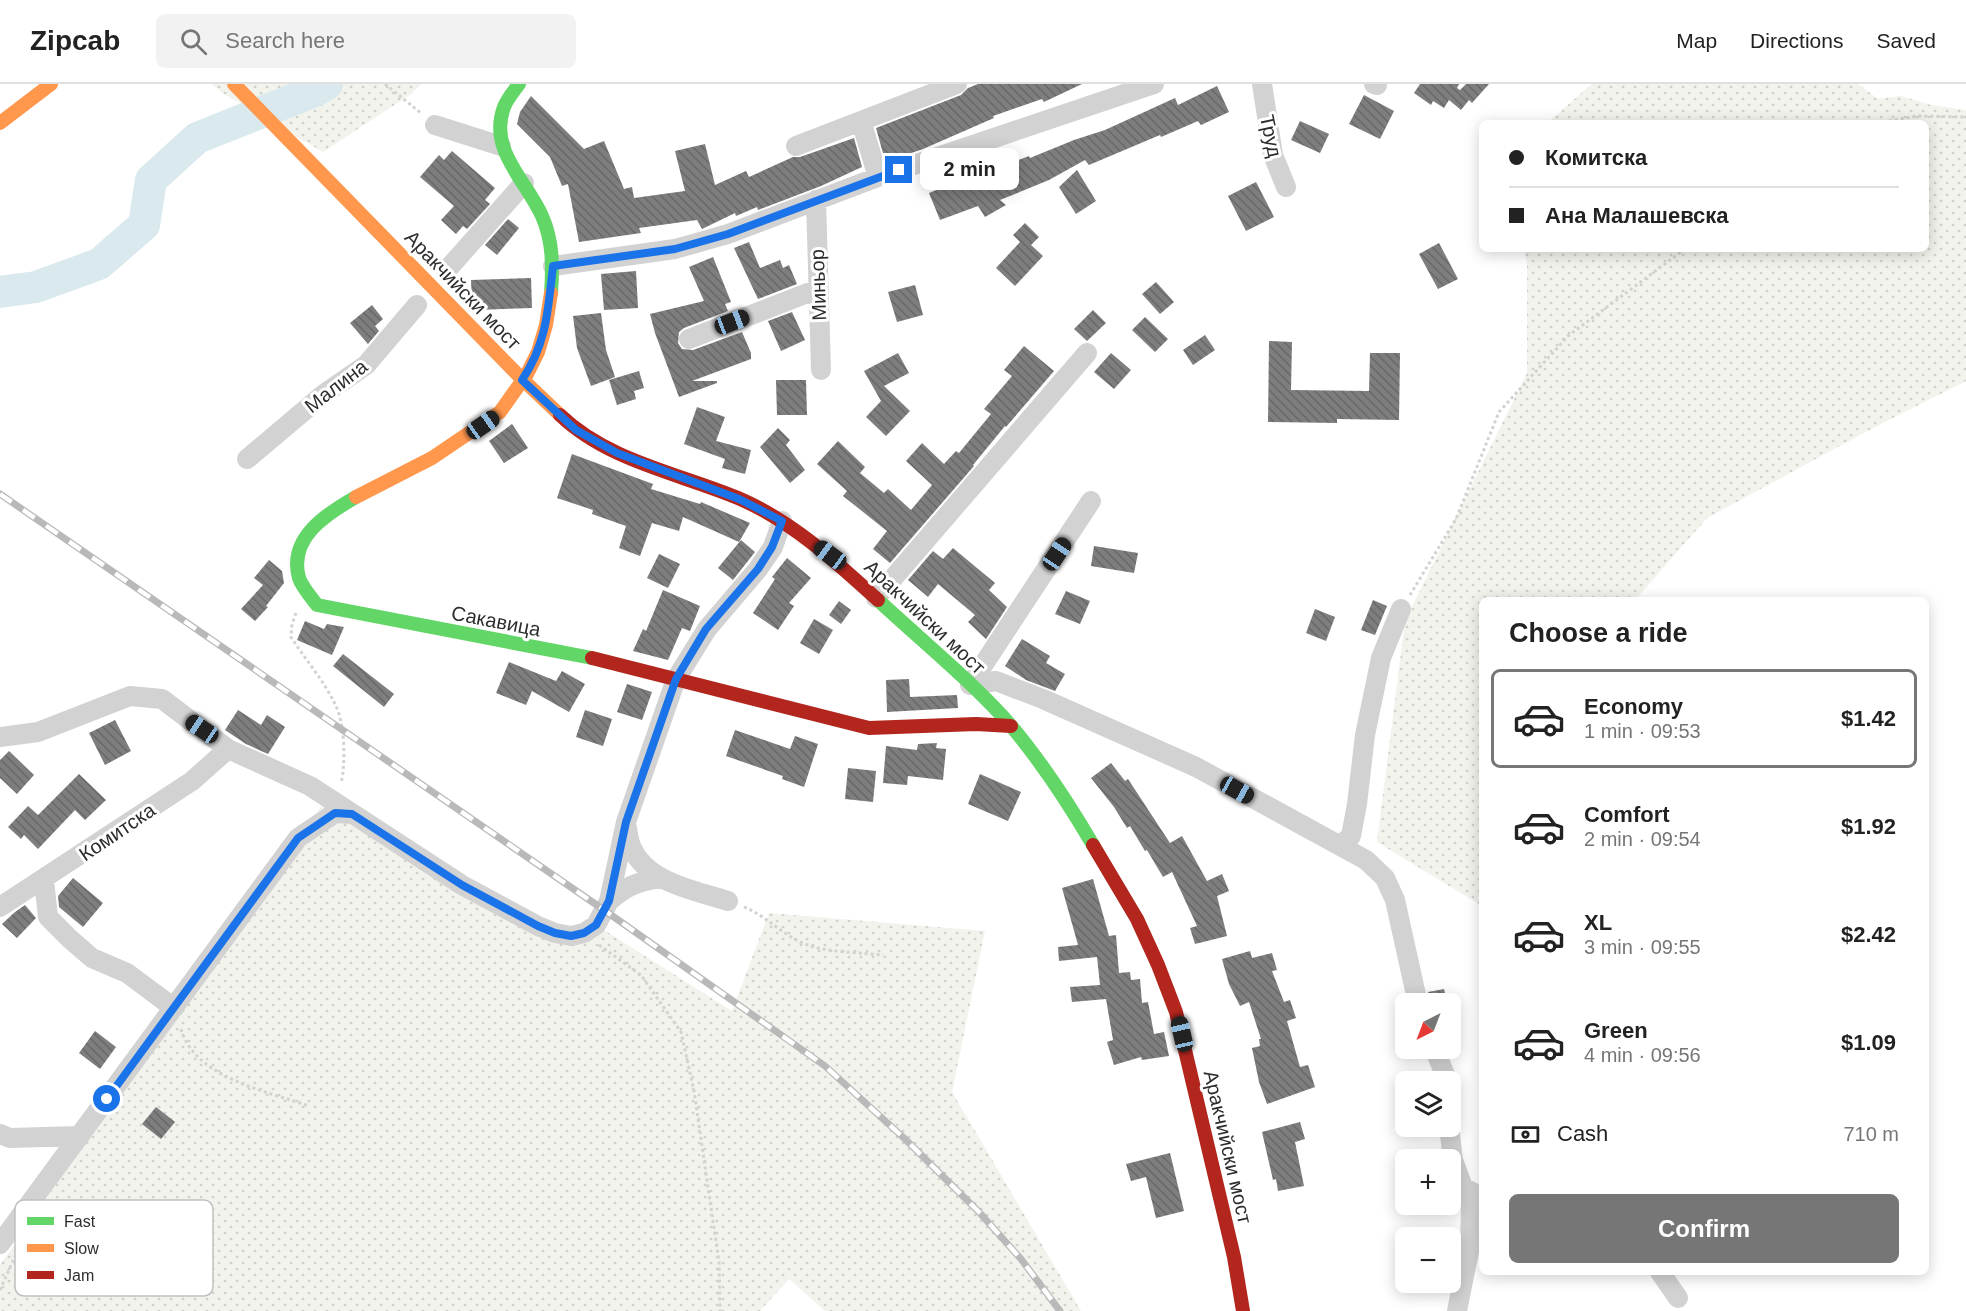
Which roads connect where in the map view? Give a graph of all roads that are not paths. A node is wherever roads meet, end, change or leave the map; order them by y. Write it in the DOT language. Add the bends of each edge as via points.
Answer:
graph roads {
  1 [pos="51,84"];
  2 [pos="234,84"];
  3 [pos="519,84"];
  4 [pos="957,84"];
  5 [pos="1154,84"];
  6 [pos="1262,84"];
  7 [pos="861,121"];
  8 [pos="0,123"];
  9 [pos="435,125"];
  10 [pos="501,146"];
  11 [pos="796,146"];
  12 [pos="878,177"];
  13 [pos="524,183"];
  14 [pos="1286,187"];
  15 [pos="816,200"];
  16 [pos="553,266"];
  17 [pos="446,272"];
  18 [pos="818,290"];
  19 [pos="417,304"];
  20 [pos="689,339"];
  21 [pos="1087,352"];
  22 [pos="821,370"];
  23 [pos="522,380"];
  24 [pos="247,459"];
  25 [pos="1091,501"];
  26 [pos="782,521"];
  27 [pos="876,598"];
  28 [pos="1401,609"];
  29 [pos="676,679"];
  30 [pos="970,685"];
  31 [pos="1011,726"];
  32 [pos="0,737"];
  33 [pos="228,749"];
  34 [pos="344,809"];
  35 [pos="626,822"];
  36 [pos="1341,845"];
  37 [pos="662,878"];
  38 [pos="44,880"];
  39 [pos="609,901"];
  40 [pos="728,901"];
  41 [pos="0,907"];
  42 [pos="1416,993"];
  43 [pos="174,1008"];
  44 [pos="0,1134"];
  45 [pos="81,1136"];
  46 [pos="1450,1137"];
  47 [pos="1463,1186"];
  48 [pos="1479,1196"];
  49 [pos="33,1200"];
  50 [pos="15,1224"];
  51 [pos="0,1244"];
  52 [pos="1662,1275"];
  53 [pos="1678,1298"];
  54 [pos="1243,1311"];
  55 [pos="1458,1311"];
  1 -- 8 [label="main road"];
  2 -- 23 [label="main road, Аракчийски мост"];
  3 -- 10 [label="main road" via="500,121"];
  4 -- 7 [label="street"];
  5 -- 12 [label="street"];
  6 -- 14 [label="street, Труд" via="1273,155"];
  7 -- 11 [label="street"];
  7 -- 12 [label="street"];
  9 -- 10 [label="street"];
  10 -- 13 [label="main road"];
  12 -- 15 [label="street"];
  13 -- 16 [label="main road" via="549,234"];
  13 -- 17 [label="street"];
  15 -- 16 [label="street" via="728,234 675,249"];
  15 -- 18 [label="street, Миньор"];
  16 -- 23 [label="main road" via="544,335"];
  18 -- 20 [label="street"];
  18 -- 22 [label="street, Миньор"];
  19 -- 24 [label="street, Малина" via="366,365 324,394"];
  21 -- 27 [label="street"];
  23 -- 26 [label="main road, Аракчийски мост" via="576,430 617,453 739,499"];
  23 -- 29 [label="main road, Сакавица" via="500,413 466,437 316,523 302,539 295,557 296,573 304,592 317,605 339,611 596,659"];
  25 -- 30 [label="street"];
  26 -- 27 [label="main road, Аракчийски мост" via="830,555"];
  26 -- 29 [label="street" via="768,555 706,629"];
  27 -- 30 [label="main road, Аракчийски мост"];
  28 -- 36 [label="street" via="1381,658 1351,836"];
  29 -- 31 [label="main road, Сакавица" via="869,728"];
  29 -- 35 [label="street"];
  30 -- 31 [label="main road, Аракчийски мост"];
  30 -- 36 [label="street" via="996,681 1043,699 1196,767"];
  31 -- 54 [label="main road, Аракчийски мост" via="1045,770 1109,871 1166,984 1234,1257"];
  32 -- 33 [label="street" via="38,732 130,696 162,699"];
  33 -- 34 [label="street" via="310,786"];
  33 -- 38 [label="street, Комитска" via="192,781"];
  34 -- 39 [label="street" via="462,885 555,933 584,933 596,925"];
  34 -- 43 [label="street" via="298,838"];
  35 -- 37 [label="street" via="631,846 643,865"];
  35 -- 39 [label="street"];
  36 -- 42 [label="street" via="1385,878 1395,900"];
  37 -- 39 [label="street" via="626,887"];
  37 -- 40 [label="street"];
  38 -- 41 [label="street, Комитска"];
  38 -- 43 [label="street" via="48,916 70,939 92,958 127,973"];
  43 -- 45 [label="street"];
  44 -- 45 [label="street" via="10,1138"];
  45 -- 49 [label="street"];
  46 -- 47 [label="street" via="1453,1160"];
  47 -- 48 [label="street"];
  47 -- 55 [label="street" via="1471,1209 1470,1246"];
  50 -- 51 [label="street"];
  52 -- 53 [label="street"];
}
